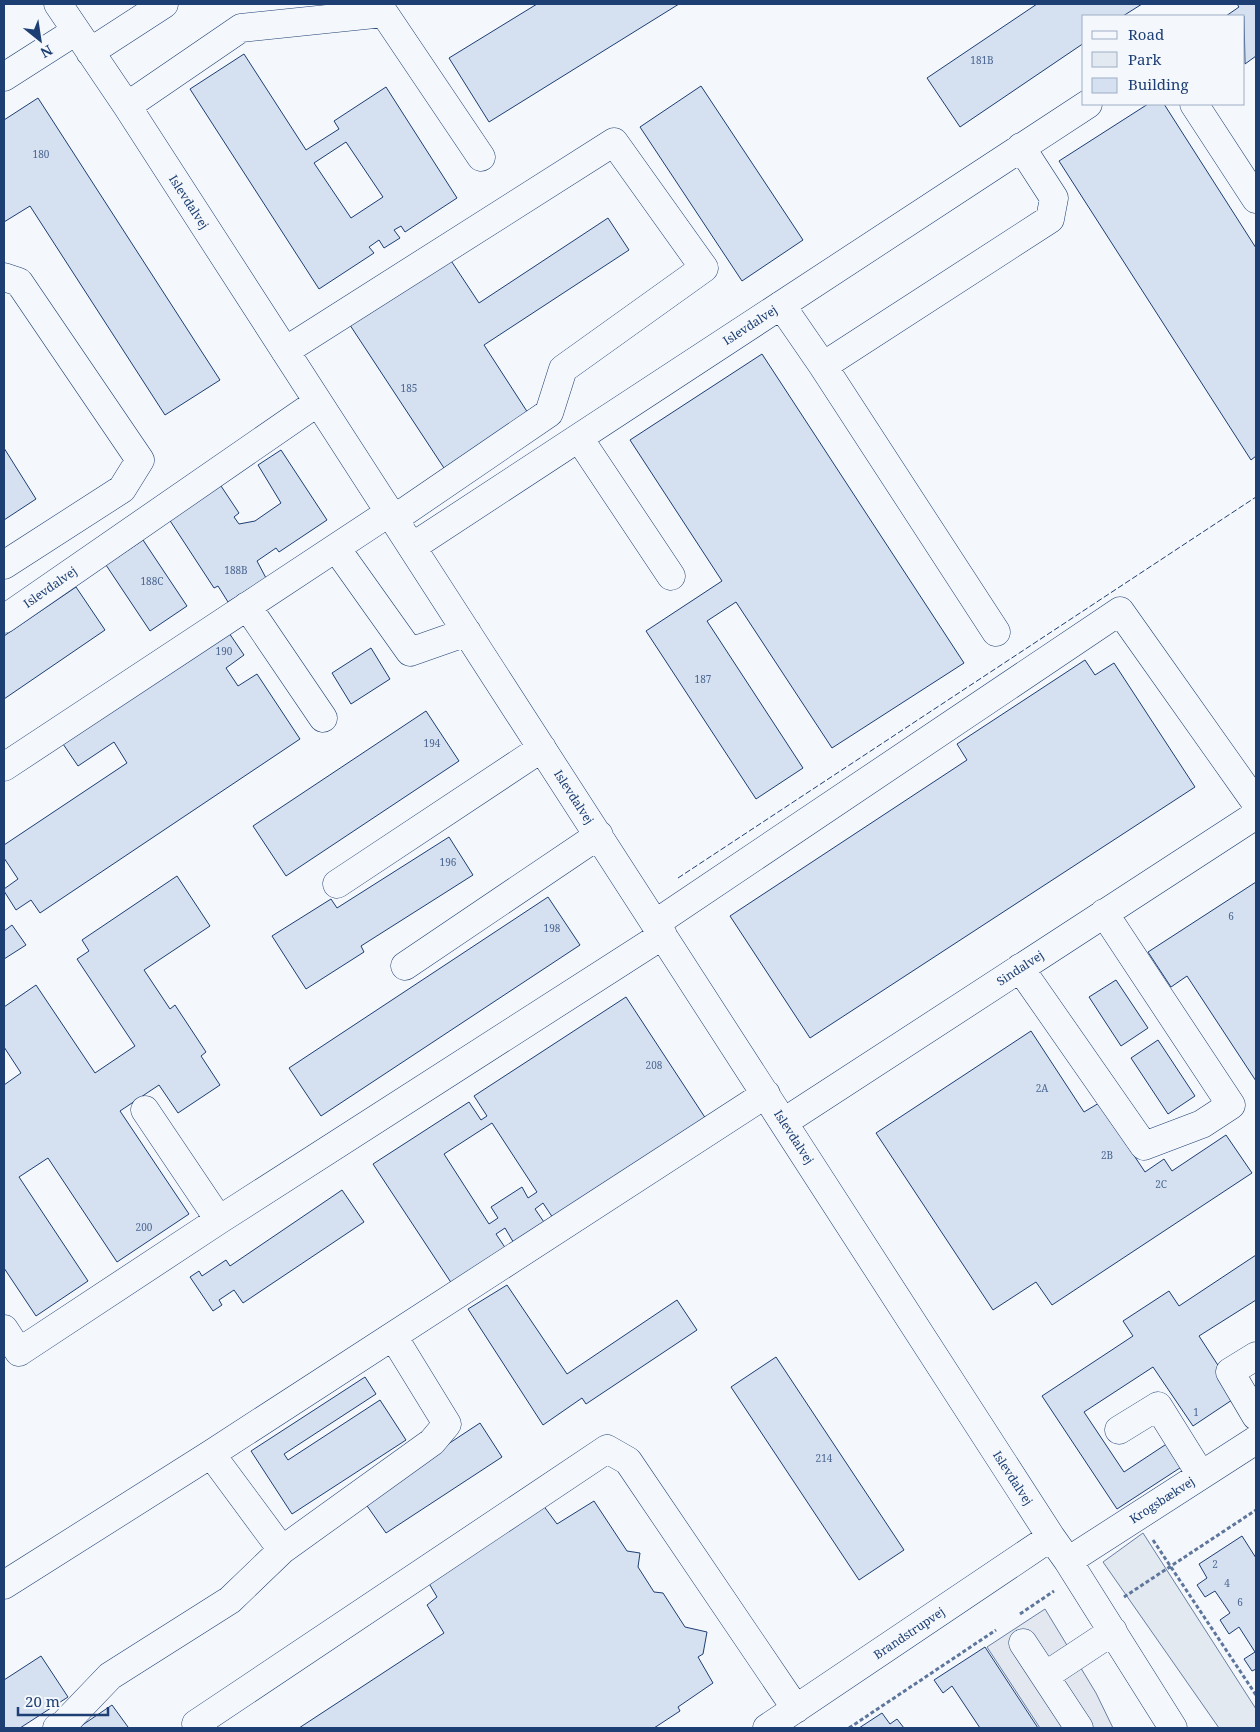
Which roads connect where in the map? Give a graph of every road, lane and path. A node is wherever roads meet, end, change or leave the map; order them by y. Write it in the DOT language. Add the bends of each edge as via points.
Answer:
graph roads {
  1 [pos="58,4"];
  2 [pos="164,4"];
  3 [pos="391,8"];
  4 [pos="83,41"];
  5 [pos="4,77"];
  6 [pos="1086,105"];
  7 [pos="1195,105"];
  8 [pos="127,106"];
  9 [pos="1021,148"];
  10 [pos="481,157"];
  11 [pos="1256,199"];
  12 [pos="4,277"];
  13 [pos="781,305"];
  14 [pos="285,350"];
  15 [pos="823,366"];
  16 [pos="318,402"];
  17 [pos="579,438"];
  18 [pos="392,516"];
  19 [pos="412,547"];
  20 [pos="336,548"];
  21 [pos="4,565"];
  22 [pos="671,576"];
  23 [pos="247,606"];
  24 [pos="4,619"];
  25 [pos="466,632"];
  26 [pos="996,632"];
  27 [pos="324,718"];
  28 [pos="542,748"];
  29 [pos="4,767"];
  30 [pos="1256,803"];
  31 [pos="1256,815"];
  32 [pos="598,835"];
  33 [pos="337,884"];
  34 [pos="1104,913"];
  35 [pos="659,929"];
  36 [pos="405,966"];
  37 [pos="1020,968"];
  38 [pos="766,1094"];
  39 [pos="145,1110"];
  40 [pos="784,1122"];
  41 [pos="219,1220"];
  42 [pos="4,1329"];
  43 [pos="393,1336"];
  44 [pos="1256,1356"];
  45 [pos="1256,1416"];
  46 [pos="1120,1430"];
  47 [pos="1256,1440"];
  48 [pos="211,1454"];
  49 [pos="1201,1476"];
  50 [pos="1256,1510"];
  51 [pos="1138,1516"];
  52 [pos="1051,1537"];
  53 [pos="282,1550"];
  54 [pos="1171,1566"];
  55 [pos="1073,1568"];
  56 [pos="4,1585"];
  57 [pos="1107,1622"];
  58 [pos="1013,1629"];
  59 [pos="1045,1676"];
  60 [pos="1256,1695"];
  61 [pos="796,1709"];
  62 [pos="196,1724"];
  63 [pos="57,1728"];
  64 [pos="767,1728"];
  65 [pos="849,1728"];
  66 [pos="1079,1728"];
  67 [pos="1173,1728"];
  1 -- 4 [label="street, Islevdalvej"];
  2 -- 4 [label="street"];
  3 -- 8 [label="street" via="241,28"];
  3 -- 10 [label="street"];
  4 -- 5 [label="street"];
  4 -- 8 [label="street, Islevdalvej"];
  6 -- 9 [label="street, Islevdalvej"];
  7 -- 11 [label="street"];
  8 -- 14 [label="street, Islevdalvej"];
  9 -- 13 [label="street, Islevdalvej"];
  9 -- 15 [label="street" via="1054,198 1050,220"];
  12 -- 21 [label="street" via="19,282 140,460 122,489"];
  13 -- 15 [label="street"];
  13 -- 17 [label="street, Islevdalvej"];
  14 -- 16 [label="street, Islevdalvej"];
  14 -- 18 [label="street" via="614,142 704,268 563,368 549,413"];
  15 -- 26 [label="street"];
  16 -- 18 [label="street, Islevdalvej"];
  16 -- 24 [label="street, Islevdalvej"];
  17 -- 19 [label="street, Islevdalvej"];
  17 -- 22 [label="street"];
  18 -- 19 [label="street, Islevdalvej"];
  18 -- 20 [label="street"];
  19 -- 25 [label="street, Islevdalvej"];
  20 -- 23 [label="street"];
  20 -- 25 [label="street" via="410,652"];
  23 -- 27 [label="street"];
  23 -- 29 [label="street"];
  25 -- 28 [label="street, Islevdalvej"];
  28 -- 32 [label="street, Islevdalvej"];
  28 -- 33 [label="street"];
  30 -- 35 [label="street" via="1120,611"];
  31 -- 34 [label="street, Sindalvej"];
  32 -- 35 [label="street, Islevdalvej"];
  32 -- 36 [label="street"];
  34 -- 37 [label="street, Sindalvej"];
  34 -- 37 [label="street" via="1231,1105 1202,1124 1144,1146"];
  35 -- 38 [label="street, Islevdalvej"];
  35 -- 41 [label="street"];
  37 -- 40 [label="street, Sindalvej"];
  38 -- 40 [label="street, Islevdalvej"];
  38 -- 43 [label="street"];
  39 -- 41 [label="street"];
  40 -- 52 [label="street, Islevdalvej"];
  41 -- 42 [label="street" via="19,1352"];
  43 -- 48 [label="street"];
  43 -- 53 [label="street" via="447,1424 432,1442"];
  44 -- 45 [label="street" via="1230,1372"];
  46 -- 49 [label="street" via="1158,1406"];
  47 -- 49 [label="street, Krogsbækvej"];
  48 -- 53 [label="street"];
  48 -- 56 [label="street"];
  49 -- 51 [label="street, Krogsbækvej"];
  50 -- 54 [label="path"];
  51 -- 54 [label="path"];
  51 -- 55 [label="street, Krogsbækvej"];
  52 -- 55 [label="street, Islevdalvej"];
  52 -- 61 [label="street, Brandstrupvej"];
  53 -- 63 [label="street" via="230,1600 110,1676"];
  54 -- 57 [label="path"];
  54 -- 60 [label="path"];
  55 -- 57 [label="street, Islevdalvej"];
  55 -- 58 [label="path"];
  57 -- 59 [label="street"];
  57 -- 67 [label="street, Islevdalvej"];
  58 -- 59 [label="street"];
  58 -- 65 [label="path"];
  59 -- 66 [label="street"];
  61 -- 62 [label="street" via="628,1461 607,1449"];
  61 -- 64 [label="street, Brandstrupvej"];
}
